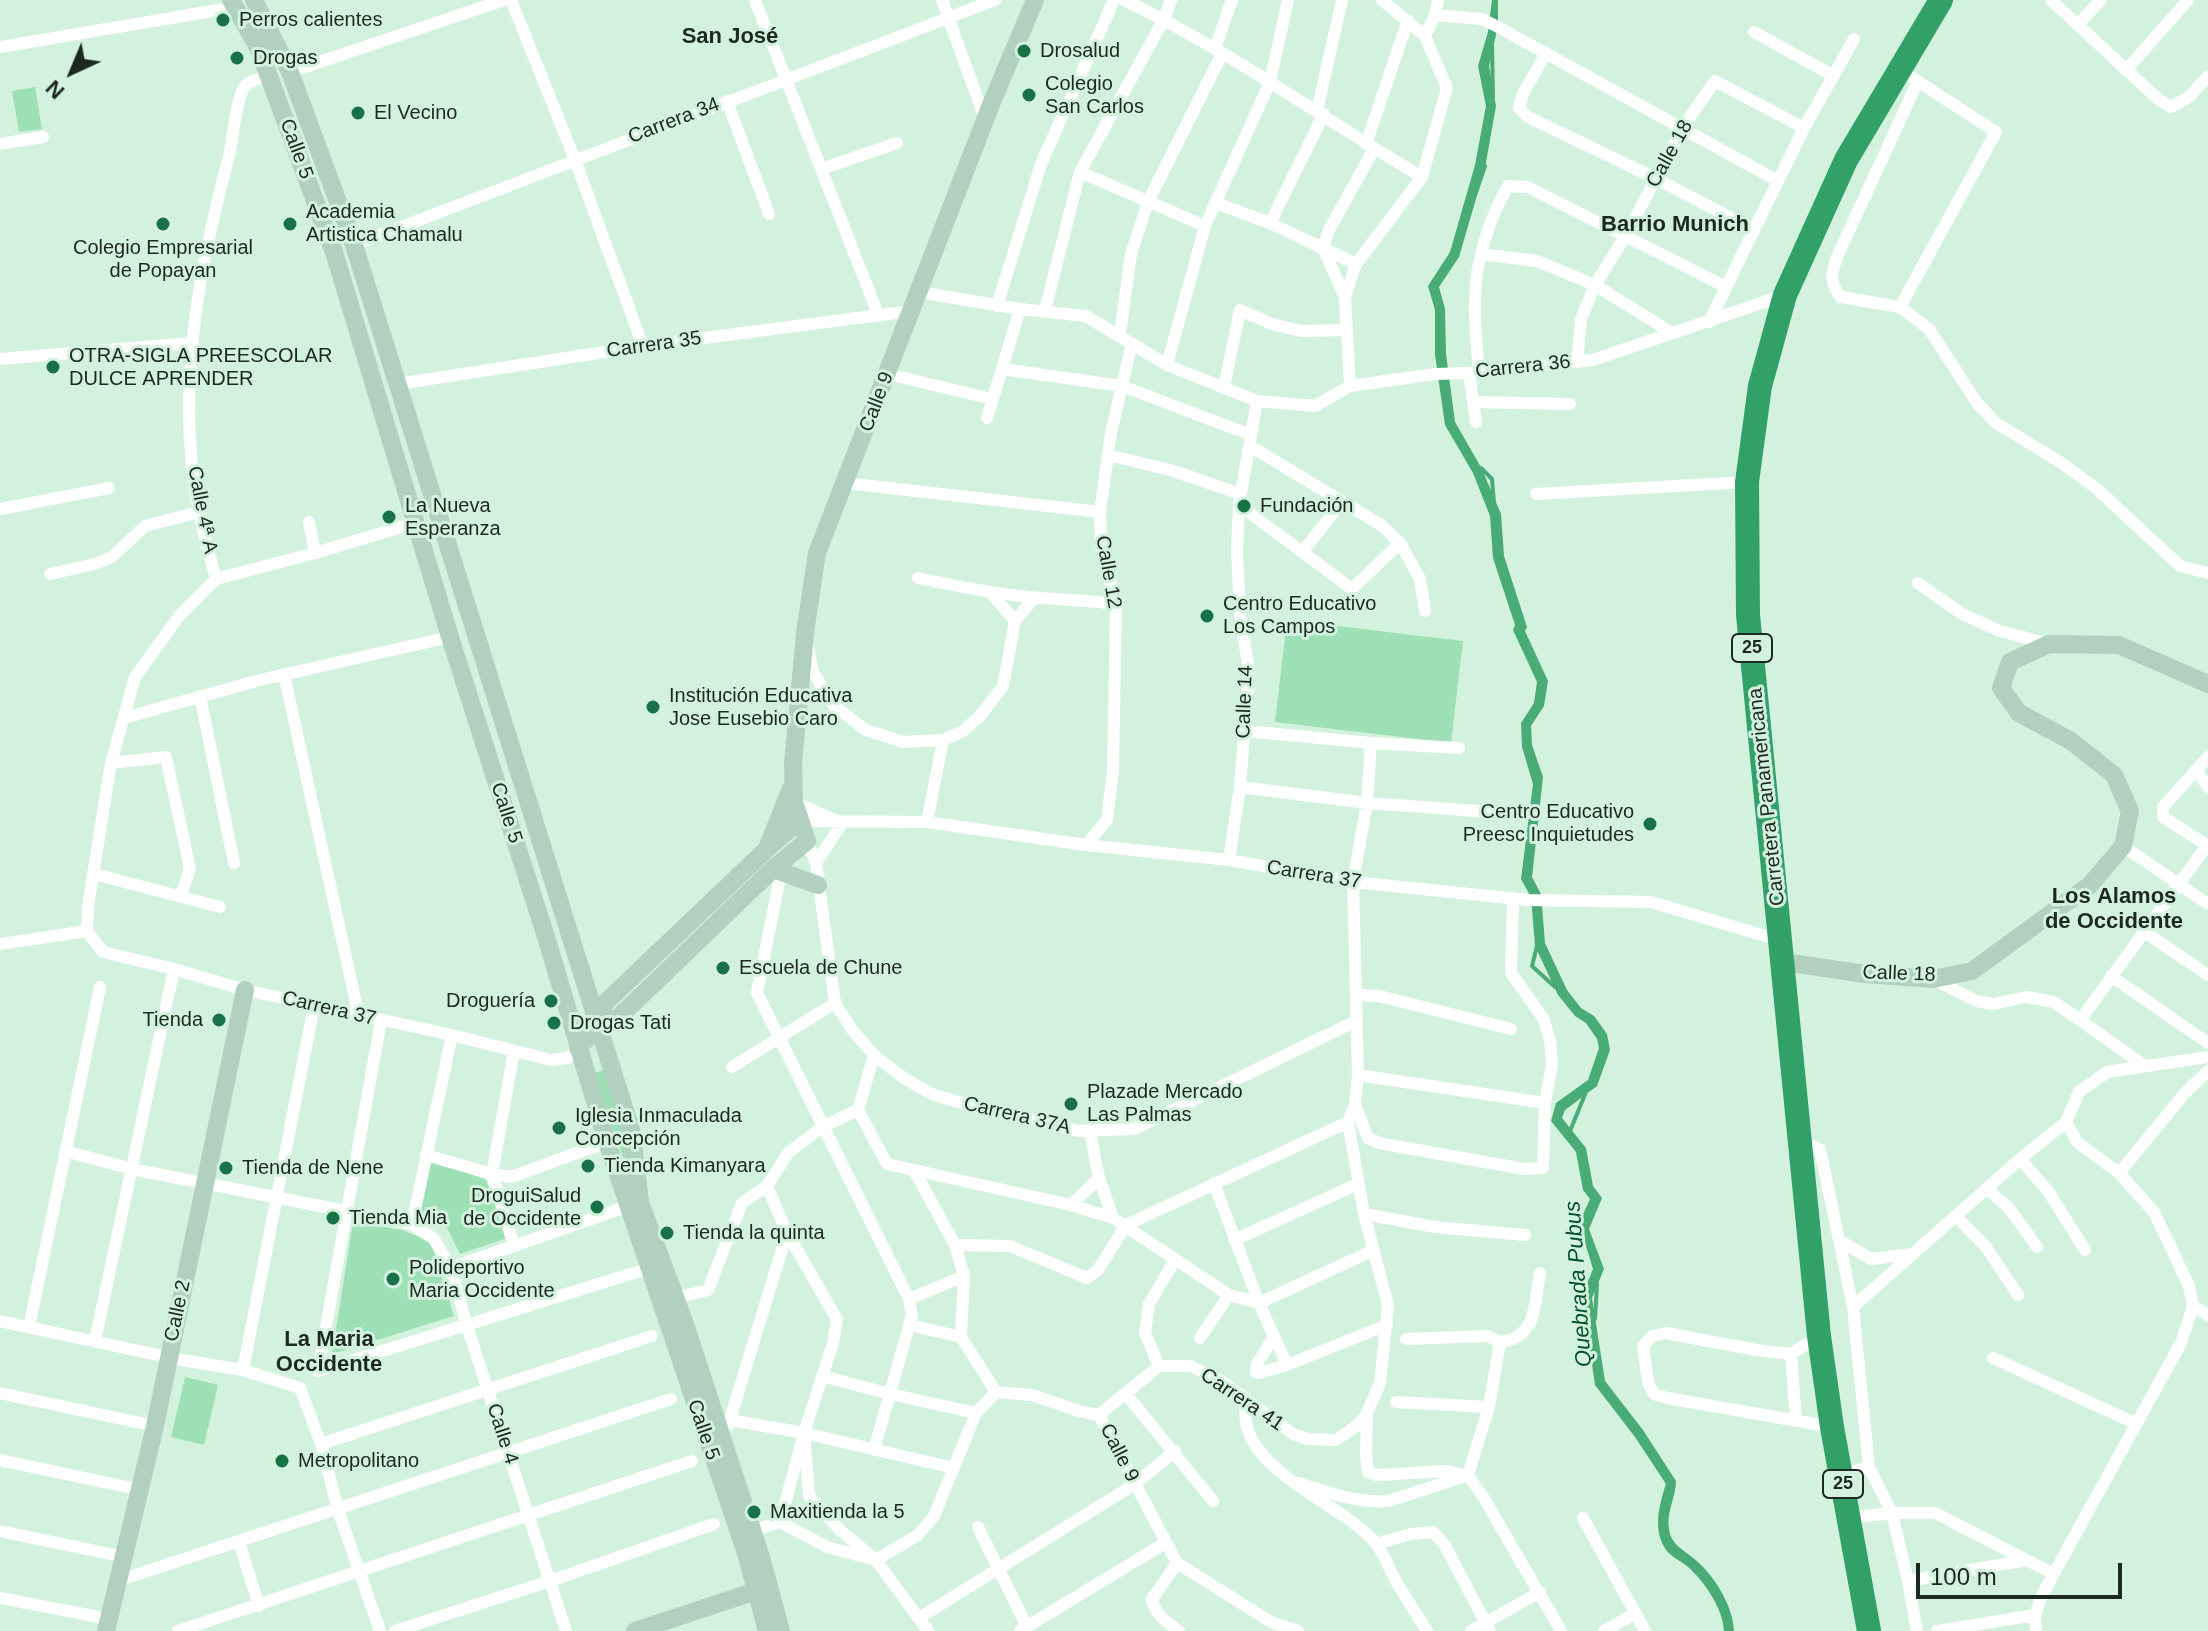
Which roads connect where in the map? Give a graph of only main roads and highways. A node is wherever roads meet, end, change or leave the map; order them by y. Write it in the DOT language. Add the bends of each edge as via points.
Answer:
graph roads {
  1 [pos="254,0"];
  2 [pos="1035,0"];
  3 [pos="1941,0"];
  4 [pos="233,4"];
  5 [pos="2208,684"];
  6 [pos="793,781"];
  7 [pos="799,821"];
  8 [pos="768,848"];
  9 [pos="777,870"];
  10 [pos="818,885"];
  11 [pos="571,934"];
  12 [pos="547,940"];
  13 [pos="1783,951"];
  14 [pos="581,974"];
  15 [pos="621,988"];
  16 [pos="245,990"];
  17 [pos="599,1026"];
  18 [pos="578,1048"];
  19 [pos="756,1591"];
  20 [pos="108,1625"];
  21 [pos="635,1631"];
  22 [pos="767,1631"];
  23 [pos="781,1631"];
  24 [pos="1869,1631"];
  1 -- 11 [label="main road, Calle 5" via="290,72 354,245"];
  2 -- 6 [label="main road, Calle 9" via="817,553"];
  3 -- 13 [label="highway, Carretera Panamericana / 25" via="1908,76 1846,160 1785,295 1760,386 1747,482 1748,615"];
  4 -- 12 [label="main road, Calle 5" via="265,67 334,252"];
  5 -- 13 [label="main road, Calle 18" via="2119,645 2049,644 2010,662 2001,688 2019,713 2071,741 2114,775 2130,811 2123,846 2090,885 1972,971 1933,979 1865,974"];
  6 -- 7 [label="main road, Calle 9"];
  6 -- 8 [label="main road"];
  7 -- 8 [label="main road"];
  7 -- 9 [label="main road, Calle 9" via="807,841"];
  8 -- 15 [label="main road"];
  9 -- 10 [label="main road"];
  9 -- 17 [label="main road" via="618,1018"];
  11 -- 12 [label="main road" via="562,949"];
  11 -- 14 [label="main road, Calle 5"];
  12 -- 18 [label="main road, Calle 5"];
  13 -- 24 [label="highway, Carretera Panamericana / 25" via="1819,1336"];
  14 -- 15 [label="main road" via="598,988"];
  14 -- 17 [label="main road, Calle 5"];
  15 -- 17 [label="main road" via="605,1003"];
  16 -- 20 [label="main road, Calle 2"];
  17 -- 18 [label="main road"];
  17 -- 23 [label="main road, Calle 5" via="632,1133 640,1202 676,1298"];
  18 -- 19 [label="main road, Calle 5"];
  19 -- 21 [label="main road"];
  19 -- 22 [label="main road, Calle 5"];
}
